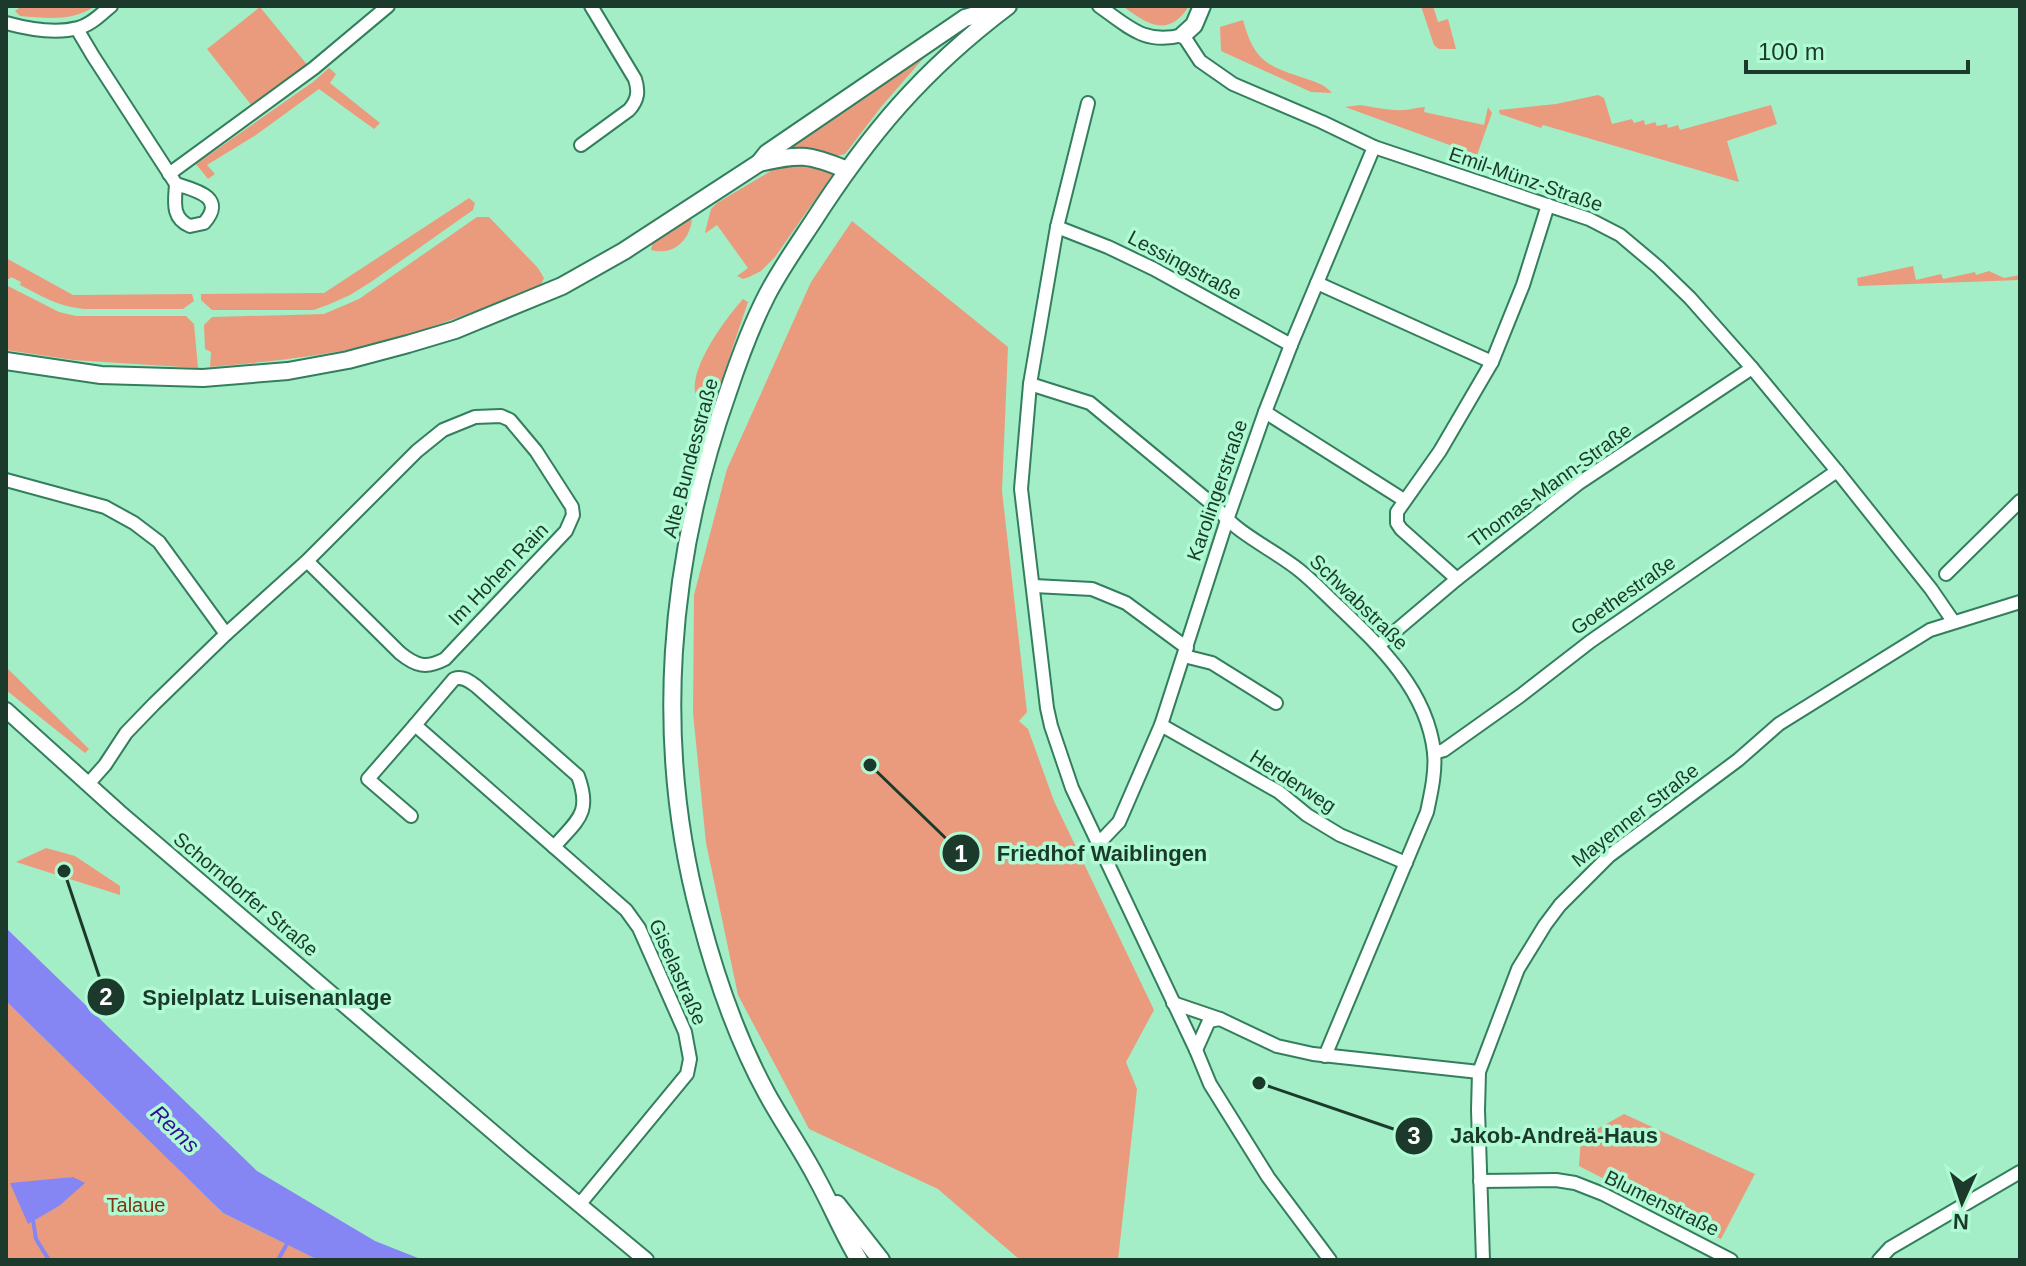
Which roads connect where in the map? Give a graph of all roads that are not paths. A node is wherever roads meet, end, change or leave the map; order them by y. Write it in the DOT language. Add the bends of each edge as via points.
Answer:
graph roads {
  1 [pos="111,6"];
  2 [pos="388,6"];
  3 [pos="591,6"];
  4 [pos="1007,6"];
  5 [pos="1099,6"];
  6 [pos="1202,6"];
  7 [pos="6,23"];
  8 [pos="77,29"];
  9 [pos="1183,35"];
  10 [pos="1088,103"];
  11 [pos="581,145"];
  12 [pos="1374,147"];
  13 [pos="759,163"];
  14 [pos="847,170"];
  15 [pos="1548,205"];
  16 [pos="1057,227"];
  17 [pos="1317,283"];
  18 [pos="1291,345"];
  19 [pos="6,361"];
  20 [pos="1492,362"];
  21 [pos="1752,368"];
  22 [pos="1030,384"];
  23 [pos="1265,412"];
  24 [pos="1837,471"];
  25 [pos="6,480"];
  26 [pos="1404,500"];
  27 [pos="2020,501"];
  28 [pos="1227,520"];
  29 [pos="307,561"];
  30 [pos="1946,574"];
  31 [pos="1457,579"];
  32 [pos="1034,586"];
  33 [pos="2020,602"];
  34 [pos="1953,621"];
  35 [pos="226,634"];
  36 [pos="1379,645"];
  37 [pos="1186,652"];
  38 [pos="1276,703"];
  39 [pos="6,710"];
  40 [pos="415,725"];
  41 [pos="1161,725"];
  42 [pos="1434,753"];
  43 [pos="89,783"];
  44 [pos="411,816"];
  45 [pos="1099,843"];
  46 [pos="554,847"];
  47 [pos="1406,863"];
  48 [pos="1173,1003"];
  49 [pos="1220,1019"];
  50 [pos="1196,1050"];
  51 [pos="1325,1056"];
  52 [pos="1479,1072"];
  53 [pos="2020,1172"];
  54 [pos="819,1181"];
  55 [pos="1480,1181"];
  56 [pos="579,1205"];
  57 [pos="646,1260"];
  58 [pos="859,1260"];
  59 [pos="881,1260"];
  60 [pos="1330,1260"];
  61 [pos="1483,1260"];
  62 [pos="1731,1260"];
  63 [pos="1879,1260"];
  1 -- 8 [label="street"];
  2 -- 8 [label="street" via="172,179"];
  3 -- 11 [label="street" via="638,88 629,110"];
  4 -- 13 [label="main road" via="965,18"];
  4 -- 14 [label="main road, Alte Bundesstraße" via="915,87"];
  5 -- 9 [label="street" via="1152,38"];
  6 -- 9 [label="main road"];
  7 -- 8 [label="street"];
  9 -- 12 [label="street, Emil-Münz-Straße" via="1200,61 1233,84"];
  10 -- 16 [label="street"];
  12 -- 15 [label="street, Emil-Münz-Straße"];
  12 -- 17 [label="street, Karolingerstraße"];
  13 -- 14 [label="main road" via="810,156"];
  13 -- 19 [label="main road" via="562,286 455,330 348,360 203,378 101,375"];
  14 -- 54 [label="main road, Alte Bundesstraße" via="765,299 716,425 683,565 672,706 685,852 716,970 741,1041"];
  15 -- 20 [label="street"];
  15 -- 21 [label="street, Emil-Münz-Straße" via="1620,235 1679,288"];
  16 -- 18 [label="street, Lessingstraße" via="1154,269"];
  16 -- 22 [label="street"];
  17 -- 18 [label="street, Karolingerstraße"];
  17 -- 20 [label="street"];
  18 -- 23 [label="street, Karolingerstraße"];
  20 -- 26 [label="street" via="1440,451"];
  21 -- 24 [label="street, Emil-Münz-Straße"];
  21 -- 31 [label="street, Thomas-Mann-Straße" via="1579,483"];
  22 -- 28 [label="street, Schwabstraße" via="1090,403"];
  22 -- 32 [label="street" via="1021,489"];
  23 -- 26 [label="street"];
  23 -- 28 [label="street, Karolingerstraße"];
  24 -- 34 [label="street, Emil-Münz-Straße"];
  24 -- 42 [label="street, Goethestraße"];
  25 -- 35 [label="street" via="105,507 134,523 159,542"];
  26 -- 31 [label="street" via="1397,512 1401,529"];
  27 -- 30 [label="street"];
  28 -- 36 [label="street, Schwabstraße" via="1300,570"];
  28 -- 37 [label="street, Karolingerstraße"];
  29 -- 29 [label="street, Im Hohen Rain" via="400,653 412,663 429,664 445,659 566,531 572,507 518,427 501,416 475,417 428,441"];
  29 -- 35 [label="street, Im Hohen Rain"];
  31 -- 36 [label="street, Thomas-Mann-Straße"];
  32 -- 37 [label="street" via="1092,589 1126,603"];
  32 -- 45 [label="street" via="1051,726 1072,788"];
  33 -- 34 [label="street, Mayenner Straße"];
  34 -- 52 [label="street, Mayenner Straße" via="1895,650 1779,724 1609,856 1560,905 1524,958"];
  35 -- 43 [label="street, Im Hohen Rain" via="126,733"];
  36 -- 42 [label="street, Schwabstraße" via="1420,705"];
  37 -- 38 [label="street"];
  37 -- 41 [label="street, Karolingerstraße"];
  39 -- 43 [label="street, Schorndorfer Straße"];
  40 -- 44 [label="street" via="368,779"];
  40 -- 46 [label="street, Giselastraße"];
  40 -- 46 [label="street" via="454,679 466,679 487,696 578,776 581,816"];
  41 -- 45 [label="street, Karolingerstraße" via="1119,822"];
  41 -- 47 [label="street, Herderweg" via="1279,792 1340,835"];
  42 -- 47 [label="street, Schwabstraße" via="1427,812"];
  43 -- 56 [label="street, Schorndorfer Straße"];
  45 -- 48 [label="street"];
  46 -- 56 [label="street, Giselastraße" via="626,910 639,928 685,1032 690,1059 687,1074"];
  47 -- 51 [label="street, Schwabstraße"];
  48 -- 49 [label="street"];
  48 -- 50 [label="street"];
  49 -- 50 [label="street" via="1209,1021"];
  49 -- 51 [label="street" via="1277,1046"];
  50 -- 60 [label="street" via="1210,1084 1268,1177"];
  51 -- 52 [label="street"];
  52 -- 55 [label="street, Mayenner Straße"];
  53 -- 63 [label="street" via="1890,1248"];
  54 -- 58 [label="main road, Alte Bundesstraße"];
  54 -- 59 [label="main road, Alte Bundesstraße"];
  55 -- 61 [label="street, Mayenner Straße"];
  55 -- 62 [label="street, Blumenstraße" via="1575,1183"];
  56 -- 57 [label="street, Schorndorfer Straße"];
}
